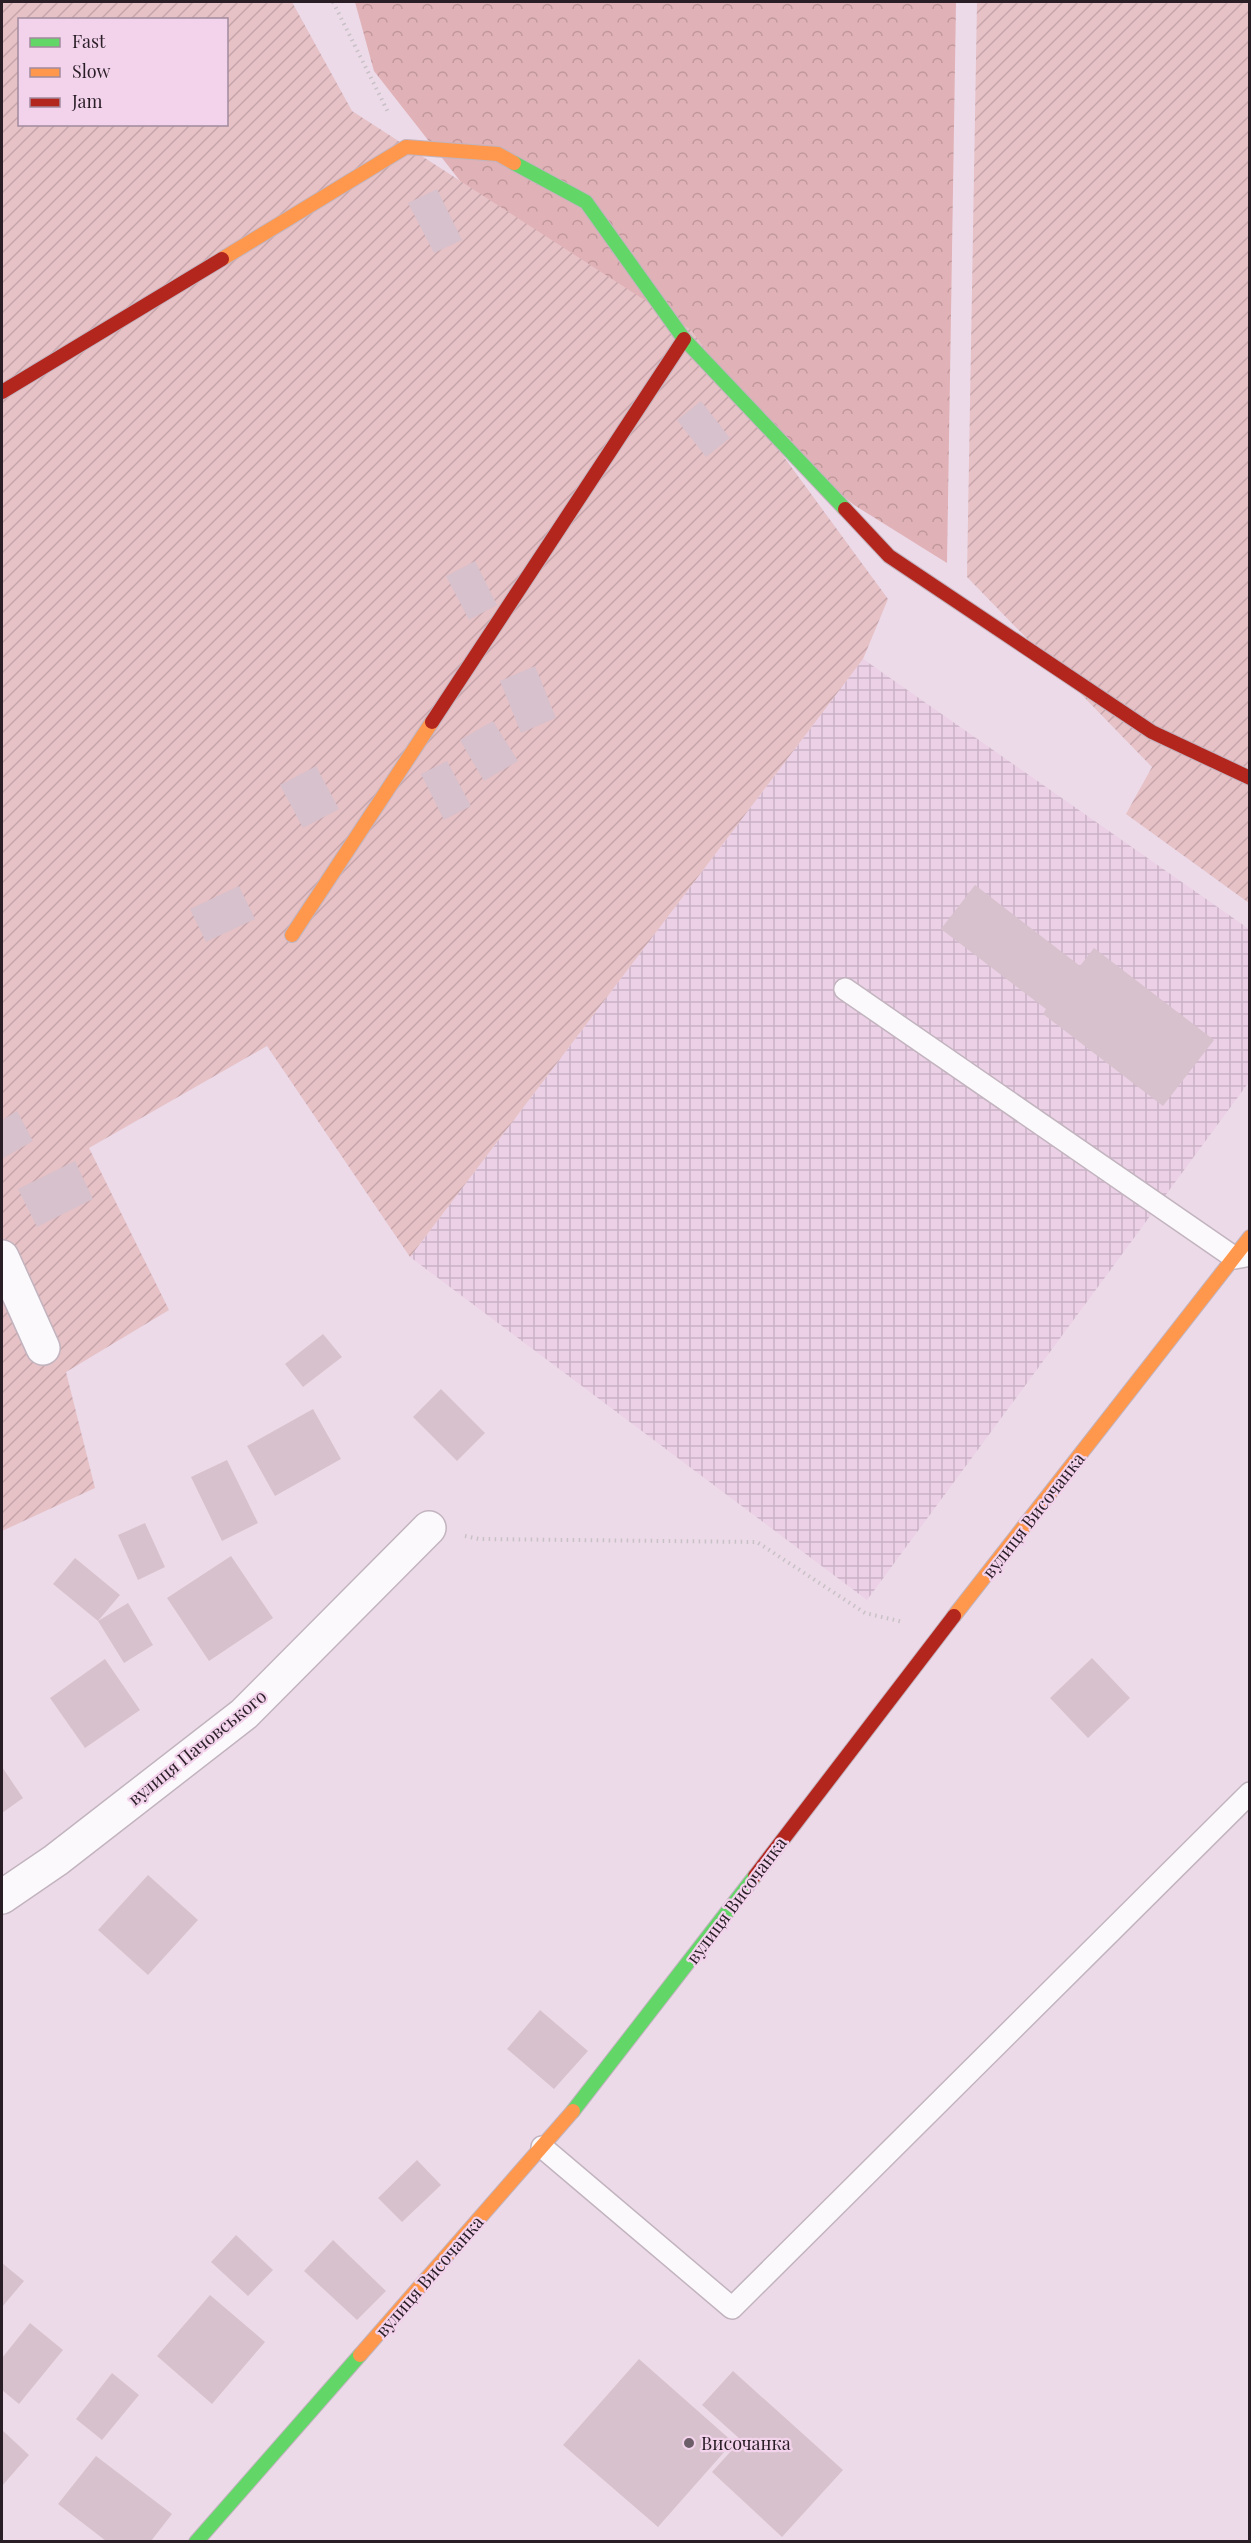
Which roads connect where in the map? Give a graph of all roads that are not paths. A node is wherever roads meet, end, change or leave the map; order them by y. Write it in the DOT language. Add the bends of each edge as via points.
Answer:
graph roads {
  1 [pos="684,339"];
  2 [pos="2,392"];
  3 [pos="1250,778"];
  4 [pos="292,935"];
  5 [pos="845,989"];
  6 [pos="1250,1237"];
  7 [pos="2,1257"];
  8 [pos="1242,1257"];
  9 [pos="43,1348"];
  10 [pos="429,1528"];
  11 [pos="1250,1793"];
  12 [pos="2,1898"];
  13 [pos="542,2147"];
  14 [pos="196,2541"];
  1 -- 2 [label="street" via="586,202 498,154 406,147"];
  1 -- 3 [label="street" via="889,556 1152,732"];
  1 -- 4 [label="street"];
  5 -- 8 [label="lane"];
  6 -- 8 [label="street, вулиця Височанка"];
  7 -- 9 [label="street"];
  8 -- 13 [label="street, вулиця Височанка" via="942,1631 589,2093"];
  10 -- 12 [label="street, вулиця Пачовського" via="244,1714"];
  11 -- 13 [label="lane" via="732,2308"];
  13 -- 14 [label="street, вулиця Височанка"];
}
